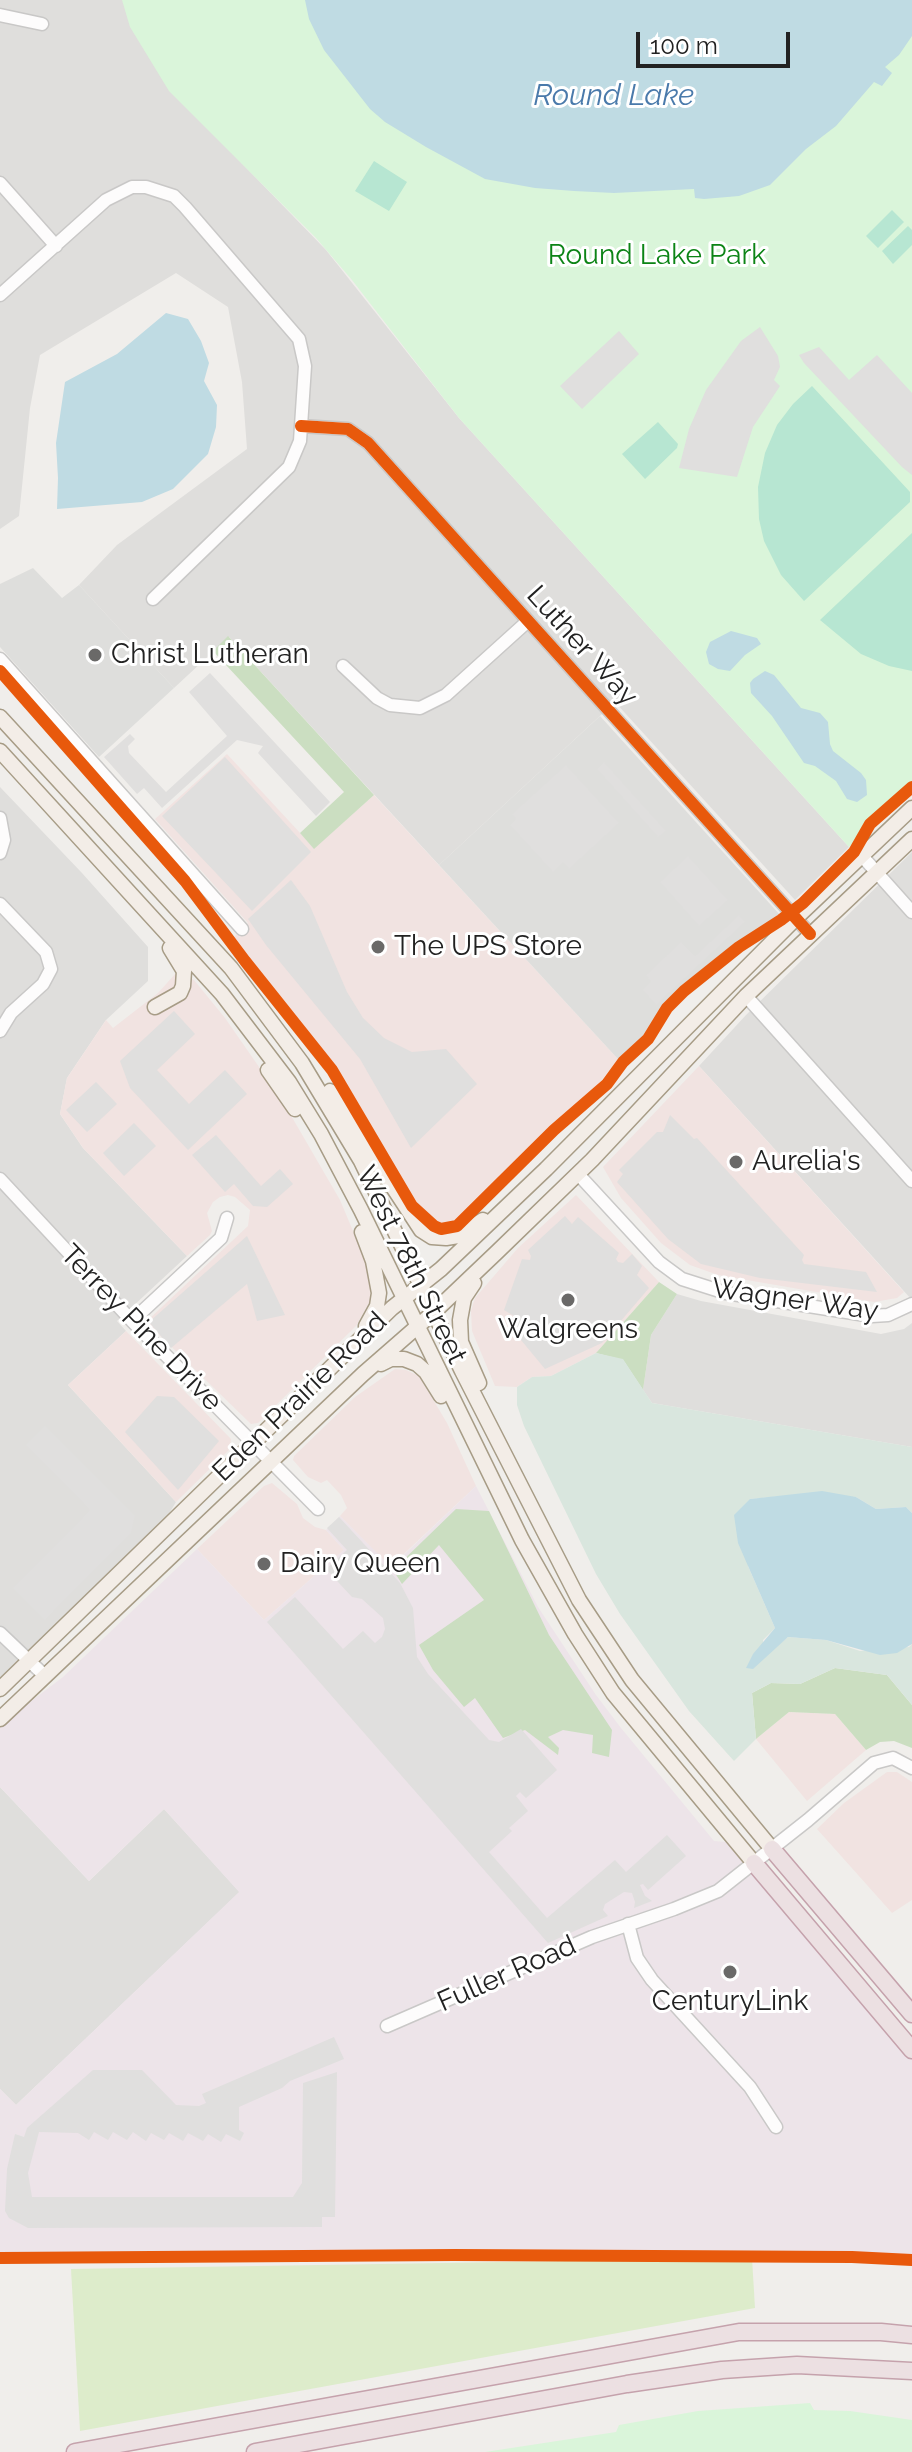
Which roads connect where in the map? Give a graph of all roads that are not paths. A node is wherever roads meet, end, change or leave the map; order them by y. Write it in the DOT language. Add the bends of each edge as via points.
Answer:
graph roads {
  1 [pos="0,15"];
  2 [pos="42,24"];
  3 [pos="0,183"];
  4 [pos="56,246"];
  5 [pos="0,295"];
  6 [pos="301,426"];
  7 [pos="153,599"];
  8 [pos="528,621"];
  9 [pos="0,659"];
  10 [pos="343,666"];
  11 [pos="0,717"];
  12 [pos="0,751"];
  13 [pos="912,808"];
  14 [pos="0,818"];
  15 [pos="62,819"];
  16 [pos="912,839"];
  17 [pos="0,853"];
  18 [pos="862,856"];
  19 [pos="877,872"];
  20 [pos="0,904"];
  21 [pos="912,912"];
  22 [pos="796,918"];
  23 [pos="242,929"];
  24 [pos="810,934"];
  25 [pos="222,994"];
  26 [pos="746,996"];
  27 [pos="155,1007"];
  28 [pos="267,1013"];
  29 [pos="0,1031"];
  30 [pos="578,1174"];
  31 [pos="0,1179"];
  32 [pos="912,1181"];
  33 [pos="513,1200"];
  34 [pos="227,1218"];
  35 [pos="485,1264"];
  36 [pos="421,1285"];
  37 [pos="404,1300"];
  38 [pos="912,1304"];
  39 [pos="434,1312"];
  40 [pos="132,1321"];
  41 [pos="417,1327"];
  42 [pos="350,1349"];
  43 [pos="363,1374"];
  44 [pos="253,1443"];
  45 [pos="479,1454"];
  46 [pos="271,1462"];
  47 [pos="318,1509"];
  48 [pos="547,1541"];
  49 [pos="0,1633"];
  50 [pos="29,1662"];
  51 [pos="45,1676"];
  52 [pos="0,1689"];
  53 [pos="0,1719"];
  54 [pos="912,1768"];
  55 [pos="772,1849"];
  56 [pos="754,1863"];
  57 [pos="628,1924"];
  58 [pos="912,2014"];
  59 [pos="387,2026"];
  60 [pos="912,2050"];
  61 [pos="776,2127"];
  62 [pos="912,2335"];
  63 [pos="912,2371"];
  64 [pos="75,2452"];
  65 [pos="255,2452"];
  1 -- 2 [label="street"];
  3 -- 4 [label="street"];
  4 -- 5 [label="street"];
  4 -- 6 [label="street" via="106,200 132,187 161,189 174,196 299,339 305,366"];
  6 -- 7 [label="street" via="296,454 280,478"];
  6 -- 8 [label="street, Luther Way" via="348,429 359,435"];
  8 -- 10 [label="street" via="446,695 420,708 377,698"];
  8 -- 22 [label="street, Luther Way"];
  9 -- 23 [label="street"];
  11 -- 28 [label="main road, West 78th Street"];
  12 -- 15 [label="main road, West 78th Street"];
  13 -- 18 [label="main road, Eden Prairie Road"];
  14 -- 17 [label="street"];
  15 -- 25 [label="main road, West 78th Street"];
  15 -- 27 [label="main road" via="89,859 181,962 185,979 180,993"];
  16 -- 19 [label="main road, Eden Prairie Road"];
  18 -- 19 [label="street"];
  18 -- 22 [label="main road, Eden Prairie Road"];
  19 -- 21 [label="street"];
  19 -- 24 [label="main road, Eden Prairie Road"];
  20 -- 29 [label="street" via="46,952 54,970"];
  22 -- 24 [label="street, Luther Way"];
  22 -- 33 [label="main road, Eden Prairie Road"];
  24 -- 26 [label="main road, Eden Prairie Road"];
  25 -- 37 [label="main road, West 78th Street" via="321,1134"];
  25 -- 42 [label="main road" via="300,1116 373,1261 377,1306"];
  26 -- 30 [label="main road, Eden Prairie Road"];
  26 -- 32 [label="street"];
  28 -- 33 [label="main road" via="325,1082 421,1230 435,1237 458,1236"];
  28 -- 36 [label="main road, West 78th Street" via="361,1161"];
  30 -- 35 [label="main road, Eden Prairie Road"];
  30 -- 38 [label="street, Wagner Way" via="631,1234 682,1279 726,1293 872,1316"];
  31 -- 40 [label="street, Terrey Pine Drive"];
  33 -- 36 [label="main road, Eden Prairie Road"];
  34 -- 40 [label="street" via="221,1238"];
  35 -- 39 [label="main road, Eden Prairie Road"];
  35 -- 48 [label="main road" via="464,1298 461,1342 518,1463"];
  36 -- 37 [label="main road, Eden Prairie Road"];
  36 -- 39 [label="main road, West 78th Street"];
  37 -- 41 [label="main road, West 78th Street"];
  37 -- 42 [label="main road, Eden Prairie Road"];
  39 -- 41 [label="main road, Eden Prairie Road"];
  39 -- 48 [label="main road, West 78th Street"];
  40 -- 44 [label="street, Terrey Pine Drive"];
  41 -- 43 [label="main road, Eden Prairie Road"];
  41 -- 45 [label="main road, West 78th Street"];
  42 -- 44 [label="main road, Eden Prairie Road"];
  43 -- 45 [label="main road" via="391,1359 417,1364"];
  43 -- 46 [label="main road, Eden Prairie Road"];
  44 -- 46 [label="street, Terrey Pine Drive"];
  44 -- 50 [label="main road, Eden Prairie Road"];
  45 -- 56 [label="main road, West 78th Street" via="522,1540 613,1693"];
  46 -- 47 [label="street, Terrey Pine Drive"];
  46 -- 51 [label="main road, Eden Prairie Road"];
  48 -- 55 [label="main road, West 78th Street" via="632,1680"];
  49 -- 50 [label="street"];
  50 -- 51 [label="street"];
  50 -- 52 [label="main road, Eden Prairie Road"];
  51 -- 53 [label="main road, Eden Prairie Road"];
  54 -- 55 [label="street, Fuller Road" via="893,1758 874,1763"];
  55 -- 56 [label="street, Fuller Road"];
  55 -- 58 [label="highway"];
  56 -- 57 [label="street, Fuller Road" via="718,1891"];
  56 -- 60 [label="highway"];
  57 -- 59 [label="street, Fuller Road"];
  57 -- 61 [label="street" via="637,1958 652,1980 750,2087"];
  62 -- 64 [label="highway" via="739,2332"];
  63 -- 65 [label="highway" via="797,2365 722,2370"];
}
